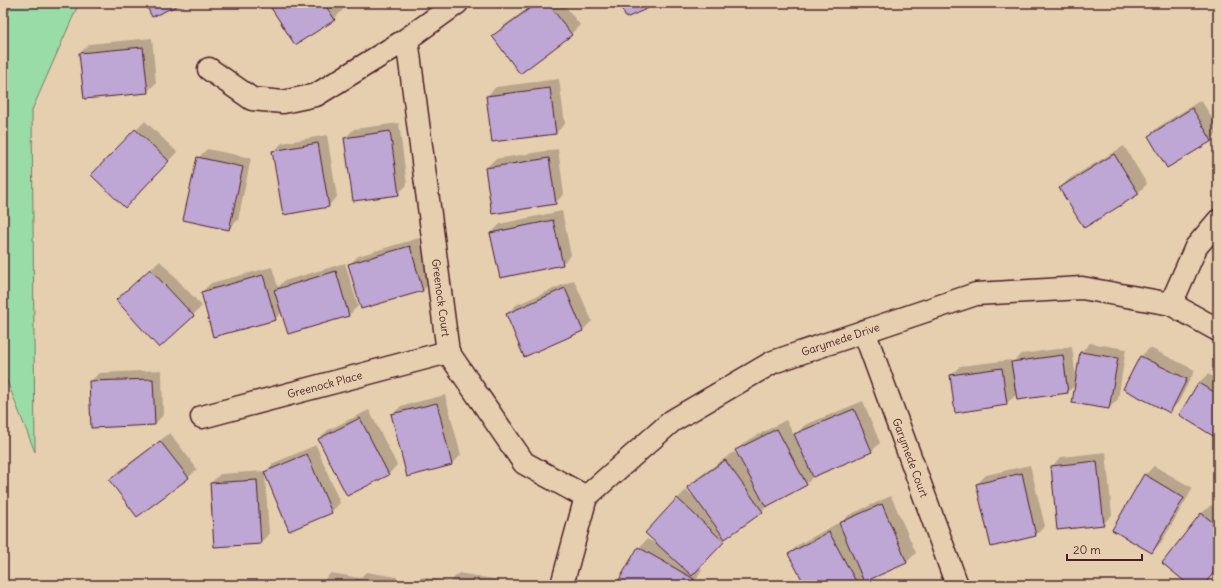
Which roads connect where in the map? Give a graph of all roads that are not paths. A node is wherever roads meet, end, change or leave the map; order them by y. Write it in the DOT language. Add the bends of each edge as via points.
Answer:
graph roads {
  1 [pos="456,3"];
  2 [pos="408,39"];
  3 [pos="209,69"];
  4 [pos="1218,221"];
  5 [pos="1171,304"];
  6 [pos="1218,330"];
  7 [pos="864,331"];
  8 [pos="448,352"];
  9 [pos="202,417"];
  10 [pos="586,497"];
  11 [pos="562,585"];
  12 [pos="957,585"];
  1 -- 2 [label="street"];
  2 -- 3 [label="street" via="316,95 283,102 252,99"];
  2 -- 8 [label="street, Greenock Court"];
  4 -- 5 [label="street" via="1196,247"];
  5 -- 6 [label="street, Garymede Drive"];
  5 -- 7 [label="street, Garymede Drive" via="1082,288 976,294"];
  7 -- 10 [label="street, Garymede Drive" via="773,362 672,421"];
  7 -- 12 [label="street, Garymede Court"];
  8 -- 9 [label="street, Greenock Place"];
  8 -- 10 [label="street, Greenock Court" via="524,463"];
  10 -- 11 [label="street"];
}
